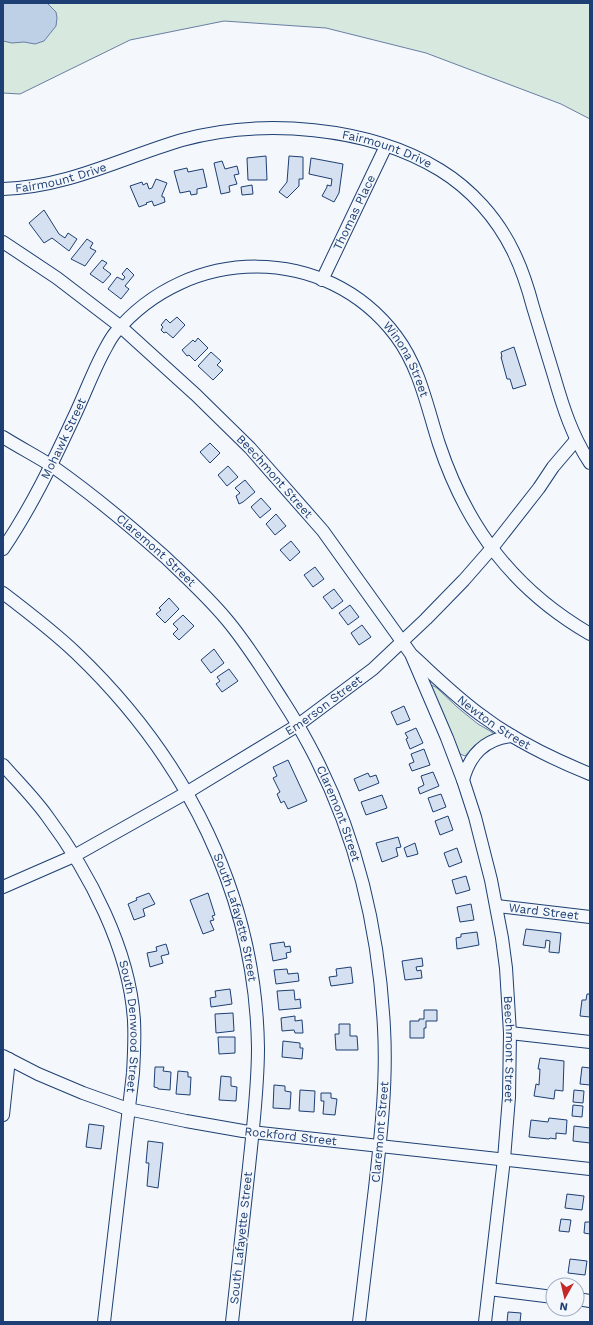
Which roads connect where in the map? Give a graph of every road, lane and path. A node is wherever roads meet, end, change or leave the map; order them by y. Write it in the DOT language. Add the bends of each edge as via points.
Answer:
graph roads {
  1 [pos="386,146"];
  2 [pos="4,190"];
  3 [pos="3,242"];
  4 [pos="322,280"];
  5 [pos="121,327"];
  6 [pos="3,437"];
  7 [pos="576,440"];
  8 [pos="590,463"];
  9 [pos="50,465"];
  10 [pos="492,548"];
  11 [pos="3,549"];
  12 [pos="3,593"];
  13 [pos="590,634"];
  14 [pos="403,642"];
  15 [pos="411,654"];
  16 [pos="298,725"];
  17 [pos="512,736"];
  18 [pos="3,765"];
  19 [pos="590,774"];
  20 [pos="463,780"];
  21 [pos="186,793"];
  22 [pos="74,856"];
  23 [pos="3,887"];
  24 [pos="497,906"];
  25 [pos="590,917"];
  26 [pos="510,1033"];
  27 [pos="590,1042"];
  28 [pos="6,1058"];
  29 [pos="128,1109"];
  30 [pos="3,1115"];
  31 [pos="252,1131"];
  32 [pos="380,1146"];
  33 [pos="504,1159"];
  34 [pos="590,1169"];
  35 [pos="489,1289"];
  36 [pos="545,1295"];
  37 [pos="104,1322"];
  38 [pos="232,1322"];
  39 [pos="359,1322"];
  40 [pos="485,1322"];
  1 -- 2 [label="street, Fairmount Drive" via="350,136 306,129 227,131 181,141 71,178"];
  1 -- 4 [label="street, Thomas Place"];
  1 -- 7 [label="street, Fairmount Drive" via="422,160 450,176 480,202 501,230 514,251 523,274 564,411"];
  3 -- 5 [label="street, Beechmont Street" via="57,278"];
  4 -- 5 [label="street, Winona Street" via="299,272 266,266 209,272 160,293"];
  4 -- 10 [label="street, Winona Street" via="335,285 368,307 388,326 404,347 420,379 452,478 472,518"];
  5 -- 9 [label="street, Mohawk Street" via="96,366 75,416"];
  5 -- 14 [label="street, Beechmont Street" via="196,395 263,462 323,531"];
  6 -- 9 [label="street, Claremont Street"];
  7 -- 8 [label="street, Fairmount Drive"];
  7 -- 10 [label="street, Emerson Street"];
  9 -- 11 [label="street, Mohawk Street" via="27,511"];
  9 -- 16 [label="street, Claremont Street" via="123,520 207,597 250,650"];
  10 -- 13 [label="street, Winona Street" via="530,591 561,616"];
  10 -- 14 [label="street, Emerson Street"];
  12 -- 21 [label="street, South Lafayette Street" via="48,628 101,678 156,743"];
  14 -- 15 [label="street, Beechmont Street"];
  14 -- 16 [label="street, Emerson Street" via="373,669"];
  15 -- 17 [label="street, Newton Street" via="484,718"];
  15 -- 20 [label="street, Beechmont Street"];
  16 -- 21 [label="street, Emerson Street"];
  16 -- 32 [label="street, Claremont Street" via="342,819 360,873 372,926 381,980 384,1030"];
  17 -- 19 [label="street, Newton Street"];
  17 -- 20 [label="street" via="495,740 480,749 469,763"];
  18 -- 22 [label="street, South Denwood Street" via="47,816"];
  20 -- 24 [label="street, Beechmont Street" via="484,847"];
  21 -- 22 [label="street, Emerson Street"];
  21 -- 31 [label="street, South Lafayette Street" via="225,874 244,934 256,1007 258,1046"];
  22 -- 23 [label="street, Emerson Street"];
  22 -- 29 [label="street, South Denwood Street" via="108,921 123,961 128,984 135,1047"];
  24 -- 25 [label="street, Ward Street"];
  24 -- 26 [label="street, Beechmont Street" via="506,968"];
  26 -- 27 [label="street"];
  26 -- 33 [label="street, Beechmont Street" via="509,1097"];
  28 -- 29 [label="street, Rockford Street" via="83,1093"];
  28 -- 30 [label="street"];
  29 -- 31 [label="street, Rockford Street"];
  29 -- 37 [label="street, South Denwood Street"];
  31 -- 32 [label="street, Rockford Street"];
  31 -- 38 [label="street, South Lafayette Street"];
  32 -- 33 [label="street, Rockford Street"];
  32 -- 39 [label="street, Claremont Street"];
  33 -- 34 [label="street, Rockford Street"];
  33 -- 35 [label="street, Beechmont Street"];
  35 -- 36 [label="street"];
  35 -- 40 [label="street, Beechmont Street"];
}
